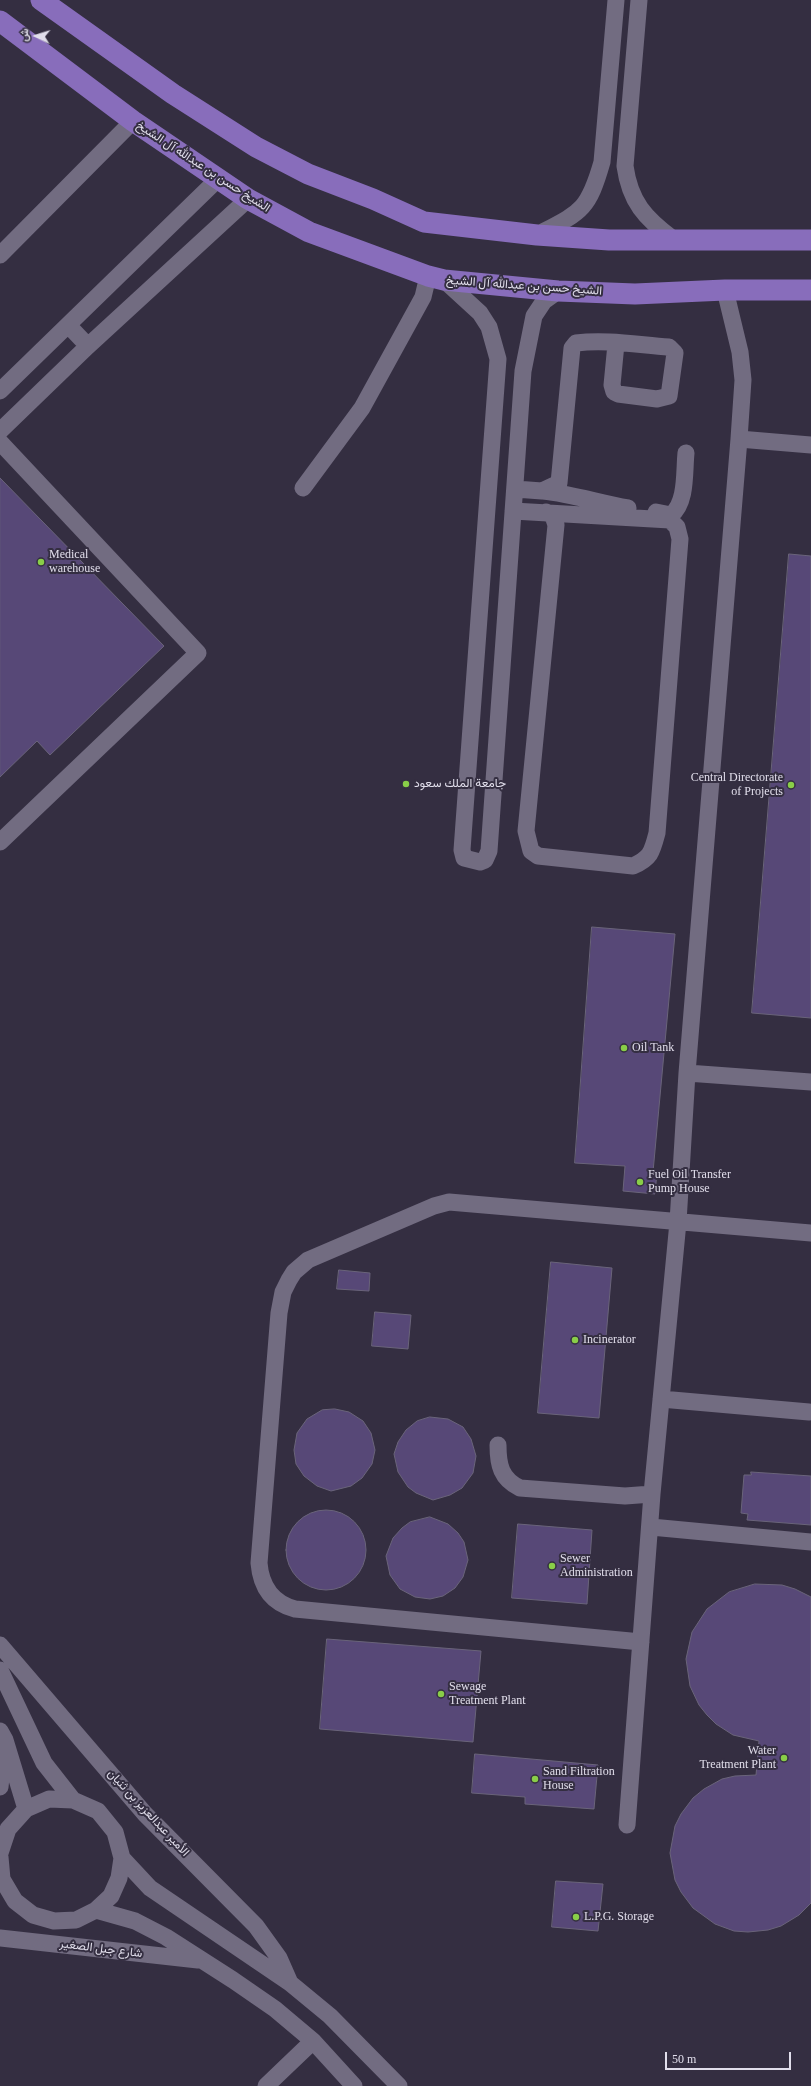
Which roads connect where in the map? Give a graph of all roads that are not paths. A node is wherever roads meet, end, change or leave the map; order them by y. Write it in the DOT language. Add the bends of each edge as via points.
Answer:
graph roads {
  1 [pos="41,0"];
  2 [pos="616,0"];
  3 [pos="639,0"];
  4 [pos="0,21"];
  5 [pos="133,121"];
  6 [pos="219,178"];
  7 [pos="248,199"];
  8 [pos="537,234"];
  9 [pos="673,239"];
  10 [pos="811,240"];
  11 [pos="0,254"];
  12 [pos="436,278"];
  13 [pos="725,290"];
  14 [pos="811,290"];
  15 [pos="558,291"];
  16 [pos="68,325"];
  17 [pos="616,344"];
  18 [pos="88,346"];
  19 [pos="0,391"];
  20 [pos="0,431"];
  21 [pos="739,439"];
  22 [pos="0,442"];
  23 [pos="811,445"];
  24 [pos="686,453"];
  25 [pos="303,488"];
  26 [pos="542,491"];
  27 [pos="487,496"];
  28 [pos="514,499"];
  29 [pos="546,512"];
  30 [pos="0,842"];
  31 [pos="687,1073"];
  32 [pos="811,1082"];
  33 [pos="678,1222"];
  34 [pos="811,1233"];
  35 [pos="661,1399"];
  36 [pos="809,1412"];
  37 [pos="498,1445"];
  38 [pos="652,1494"];
  39 [pos="651,1527"];
  40 [pos="811,1542"];
  41 [pos="641,1642"];
  42 [pos="0,1645"];
  43 [pos="0,1670"];
  44 [pos="2,1736"];
  45 [pos="0,1787"];
  46 [pos="73,1800"];
  47 [pos="26,1809"];
  48 [pos="627,1826"];
  49 [pos="0,1852"];
  50 [pos="0,1858"];
  51 [pos="122,1858"];
  52 [pos="8,1901"];
  53 [pos="96,1910"];
  54 [pos="0,1938"];
  55 [pos="202,1961"];
  56 [pos="290,1983"];
  57 [pos="313,2041"];
  58 [pos="266,2086"];
  59 [pos="354,2086"];
  60 [pos="398,2086"];
  1 -- 8 [label="main road" via="215,122 308,174 424,222"];
  2 -- 8 [label="street" via="602,162 595,187 588,201 574,216"];
  3 -- 9 [label="street" via="625,171 638,206 650,222"];
  4 -- 5 [label="main road, الشيخ حسن بن عبدالله آل الشيخ"];
  5 -- 6 [label="main road, الشيخ حسن بن عبدالله آل الشيخ"];
  5 -- 11 [label="street"];
  6 -- 7 [label="main road, الشيخ حسن بن عبدالله آل الشيخ"];
  6 -- 16 [label="street"];
  7 -- 12 [label="main road, الشيخ حسن بن عبدالله آل الشيخ" via="309,232"];
  7 -- 18 [label="street"];
  8 -- 9 [label="main road" via="609,240"];
  9 -- 10 [label="main road"];
  12 -- 15 [label="main road, الشيخ حسن بن عبدالله آل الشيخ"];
  12 -- 25 [label="street" via="362,408"];
  12 -- 27 [label="street" via="480,313 490,327 498,359"];
  13 -- 14 [label="main road, الشيخ حسن بن عبدالله آل الشيخ"];
  13 -- 15 [label="main road, الشيخ حسن بن عبدالله آل الشيخ" via="635,294"];
  13 -- 21 [label="street" via="740,352 743,380"];
  15 -- 28 [label="street" via="544,301 534,316 523,371"];
  16 -- 18 [label="street"];
  16 -- 19 [label="street"];
  17 -- 26 [label="street" via="586,342 576,344 572,348 559,483"];
  18 -- 20 [label="street"];
  21 -- 23 [label="street"];
  21 -- 31 [label="street"];
  22 -- 30 [label="street" via="198,653"];
  24 -- 26 [label="street" via="681,500 671,515 600,503 566,493"];
  26 -- 28 [label="street"];
  27 -- 28 [label="street"];
  27 -- 28 [label="street" via="462,850 464,858 480,862 485,860 489,851"];
  28 -- 29 [label="street"];
  29 -- 29 [label="street" via="553,516 556,525 526,831 531,851 538,856 633,866 646,860 653,851 657,833 680,539 677,527 670,520"];
  31 -- 32 [label="street"];
  31 -- 33 [label="street"];
  33 -- 34 [label="street"];
  33 -- 35 [label="street"];
  33 -- 41 [label="street" via="457,1201 441,1203 308,1260 289,1280 283,1292 279,1313 259,1564 261,1580 275,1600 295,1609"];
  35 -- 36 [label="street"];
  35 -- 38 [label="street"];
  37 -- 38 [label="street" via="501,1472 512,1484 520,1488 624,1496"];
  38 -- 39 [label="street"];
  39 -- 40 [label="street"];
  39 -- 41 [label="street"];
  41 -- 48 [label="street"];
  42 -- 56 [label="street, الأمير عبدالعزيز بن ثنيان" via="145,1814 256,1926 279,1958"];
  43 -- 46 [label="street" via="44,1763"];
  44 -- 45 [label="street"];
  44 -- 47 [label="street"];
  46 -- 47 [label="street" via="49,1799"];
  46 -- 51 [label="street" via="98,1811 115,1832"];
  47 -- 49 [label="street" via="8,1829"];
  50 -- 52 [label="street"];
  51 -- 53 [label="street" via="119,1878 110,1896"];
  51 -- 56 [label="street, الأمير عبدالعزيز بن ثنيان" via="150,1888"];
  52 -- 53 [label="street" via="33,1915 54,1921 76,1920"];
  53 -- 55 [label="street, شارع جبل الصغير" via="135,1921 166,1937"];
  54 -- 55 [label="street, شارع جبل الصغير"];
  55 -- 57 [label="street, شارع جبل الصغير" via="275,2009"];
  56 -- 60 [label="street, الأمير عبدالعزيز بن ثنيان" via="330,2016"];
  57 -- 58 [label="street"];
  57 -- 59 [label="street"];
}
